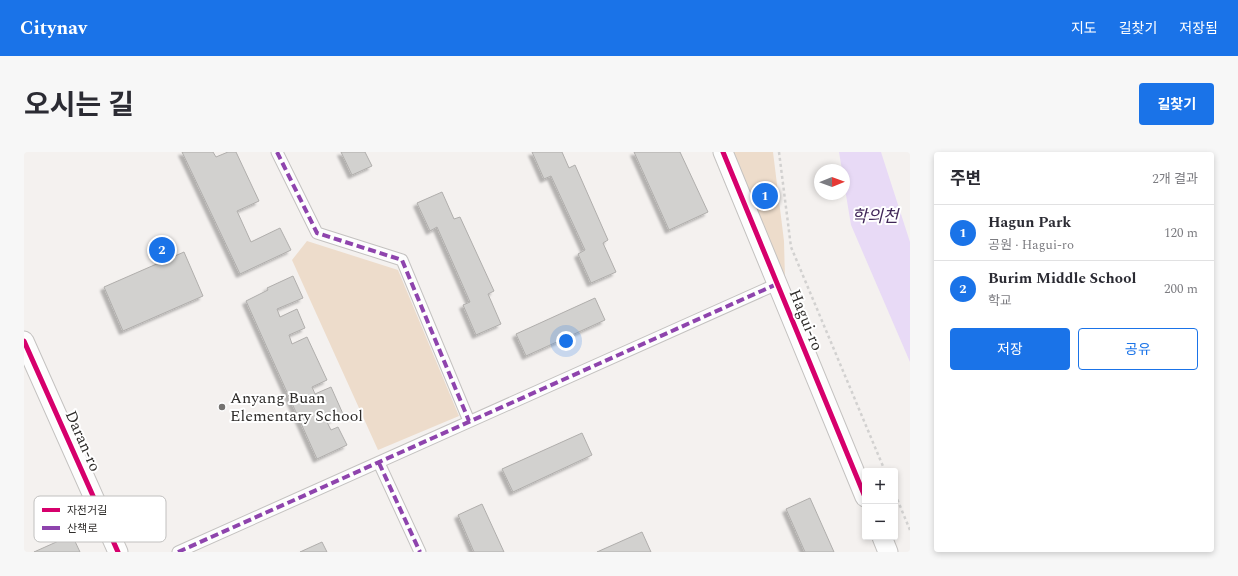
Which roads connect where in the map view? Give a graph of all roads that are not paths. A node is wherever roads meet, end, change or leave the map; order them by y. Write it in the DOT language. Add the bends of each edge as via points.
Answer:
graph roads {
  1 [pos="277,152"];
  2 [pos="723,152"];
  3 [pos="777,284"];
  4 [pos="24,341"];
  5 [pos="469,421"];
  6 [pos="379,463"];
  7 [pos="862,490"];
  8 [pos="93,496"];
  9 [pos="883,540"];
  10 [pos="114,542"];
  11 [pos="118,552"];
  12 [pos="178,552"];
  13 [pos="420,552"];
  14 [pos="888,552"];
  1 -- 5 [label="street" via="317,232 402,260"];
  2 -- 3 [label="street, Hagui-ro"];
  3 -- 5 [label="street"];
  3 -- 7 [label="street, Hagui-ro"];
  4 -- 8 [label="street, Daran-ro"];
  5 -- 6 [label="street"];
  6 -- 12 [label="street"];
  6 -- 13 [label="street"];
  9 -- 14 [label="street"];
  10 -- 11 [label="street, Daran-ro"];
}
